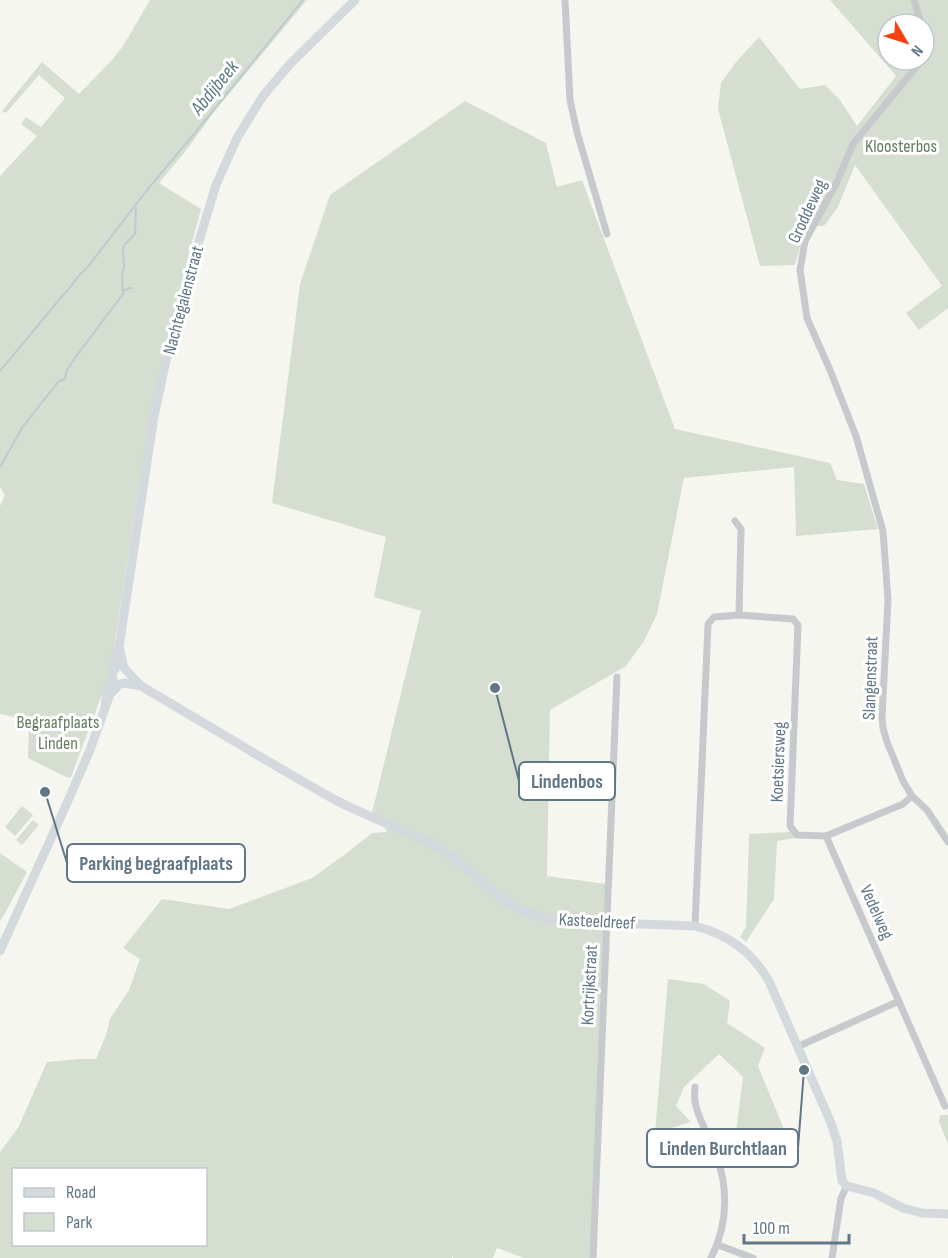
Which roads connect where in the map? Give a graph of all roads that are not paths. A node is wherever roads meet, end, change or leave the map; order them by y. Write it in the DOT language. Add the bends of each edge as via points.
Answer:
graph roads {
  1 [pos="355,0"];
  2 [pos="565,0"];
  3 [pos="911,72"];
  4 [pos="607,234"];
  5 [pos="874,497"];
  6 [pos="735,521"];
  7 [pos="739,615"];
  8 [pos="122,670"];
  9 [pos="617,677"];
  10 [pos="119,682"];
  11 [pos="141,686"];
  12 [pos="912,796"];
  13 [pos="826,836"];
  14 [pos="948,842"];
  15 [pos="607,923"];
  16 [pos="695,926"];
  17 [pos="0,951"];
  18 [pos="899,1000"];
  19 [pos="797,1047"];
  20 [pos="694,1087"];
  21 [pos="945,1106"];
  22 [pos="847,1186"];
  23 [pos="948,1214"];
  24 [pos="718,1245"];
  25 [pos="593,1258"];
  26 [pos="711,1258"];
  27 [pos="753,1258"];
  28 [pos="832,1258"];
  1 -- 8 [label="street, Nachtegalenstraat" via="263,96 237,138 216,185 180,304 154,416 114,663"];
  2 -- 4 [label="street" via="570,100"];
  3 -- 5 [label="street, Groddeweg" via="853,144 805,241 800,270 807,318 856,436"];
  5 -- 12 [label="street, Slangenstraat" via="884,538 888,600 883,728"];
  6 -- 7 [label="street" via="741,529"];
  7 -- 13 [label="street, Koetsiersweg" via="793,619 798,625 790,826 797,835"];
  7 -- 16 [label="street, Koetsiersweg" via="714,616 708,624"];
  8 -- 10 [label="street, Nachtegalenstraat" via="128,677"];
  8 -- 10 [label="street, Nachtegalenstraat" via="112,674"];
  8 -- 11 [label="street, Kasteeldreef"];
  9 -- 15 [label="street, Kortrijkstraat"];
  10 -- 11 [label="street, Kasteeldreef"];
  10 -- 17 [label="street, Nachtegalenstraat" via="108,688 90,750"];
  11 -- 15 [label="street, Kasteeldreef" via="331,798 440,849 513,906 560,921"];
  12 -- 13 [label="street, Koetsiersweg" via="903,804"];
  12 -- 14 [label="street, Slangenstraat" via="927,810"];
  13 -- 18 [label="street, Vedelweg"];
  15 -- 16 [label="street, Kasteeldreef"];
  15 -- 25 [label="street, Kortrijkstraat"];
  16 -- 19 [label="street, Kasteeldreef" via="727,938 761,967"];
  18 -- 19 [label="street"];
  18 -- 21 [label="street, Vedelweg"];
  19 -- 22 [label="street, Kasteeldreef" via="831,1123 842,1181"];
  20 -- 24 [label="street" via="695,1103 716,1154 726,1194"];
  22 -- 23 [label="street" via="874,1193 903,1208"];
  22 -- 28 [label="street" via="841,1198"];
  24 -- 26 [label="street"];
  24 -- 27 [label="street"];
}
